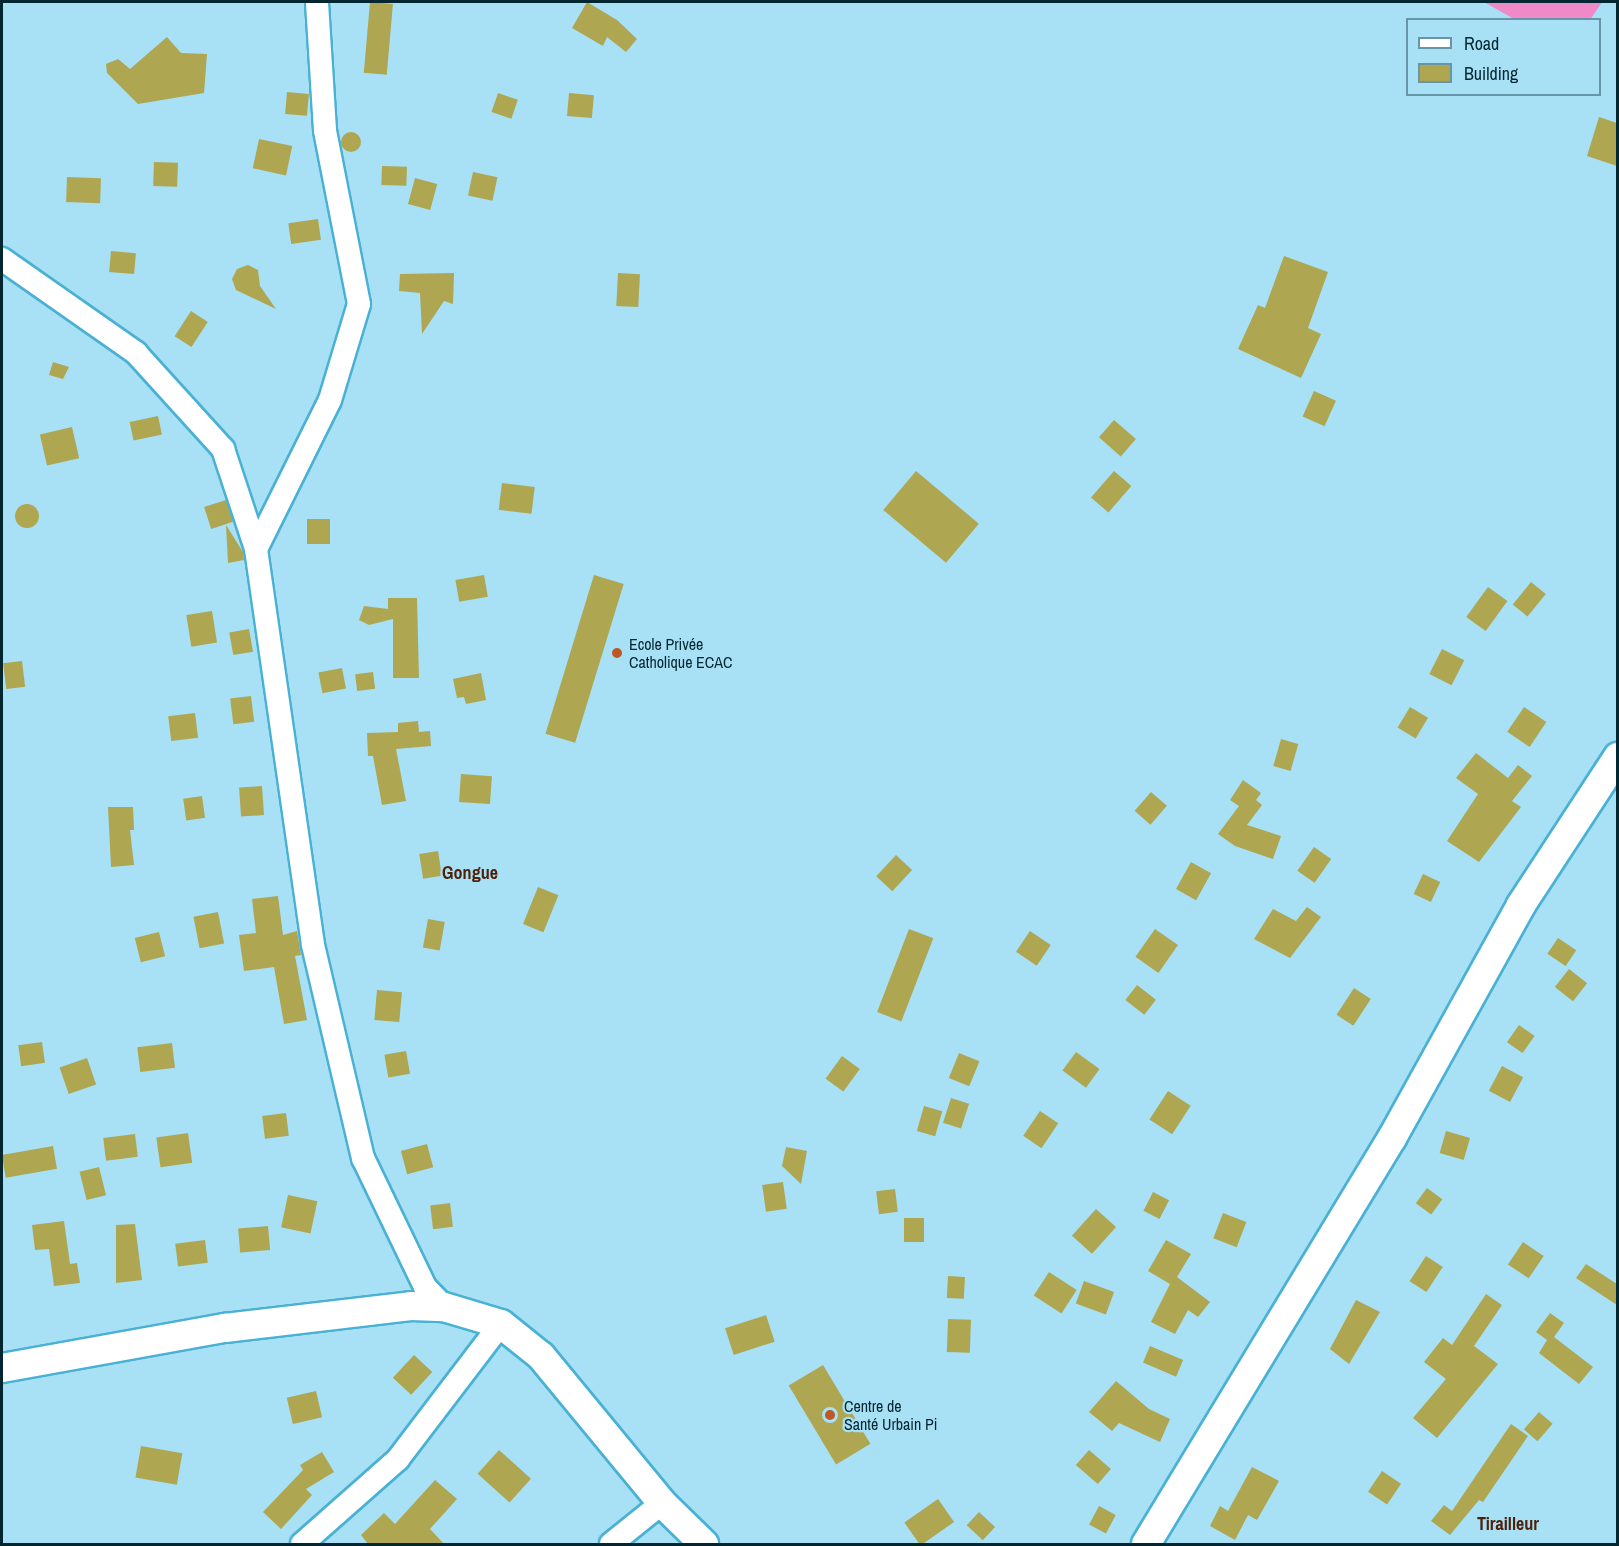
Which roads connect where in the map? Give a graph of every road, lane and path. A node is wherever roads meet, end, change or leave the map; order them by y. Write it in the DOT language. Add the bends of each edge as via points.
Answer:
graph roads {
  1 [pos="317,2"];
  2 [pos="2,259"];
  3 [pos="256,549"];
  4 [pos="1617,757"];
  5 [pos="444,1307"];
  6 [pos="501,1324"];
  7 [pos="2,1368"];
  8 [pos="662,1503"];
  9 [pos="302,1545"];
  10 [pos="612,1545"];
  11 [pos="704,1545"];
  12 [pos="1146,1545"];
  1 -- 3 [label="street" via="324,130 359,304 330,400"];
  2 -- 3 [label="street" via="136,353 223,449"];
  3 -- 5 [label="street" via="313,945 363,1158 425,1287"];
  4 -- 12 [label="main road" via="1521,904 1392,1138"];
  5 -- 6 [label="main road"];
  5 -- 7 [label="main road" via="411,1306 225,1328"];
  6 -- 8 [label="main road" via="541,1356"];
  6 -- 9 [label="street" via="398,1459"];
  8 -- 10 [label="street"];
  8 -- 11 [label="main road"];
}
